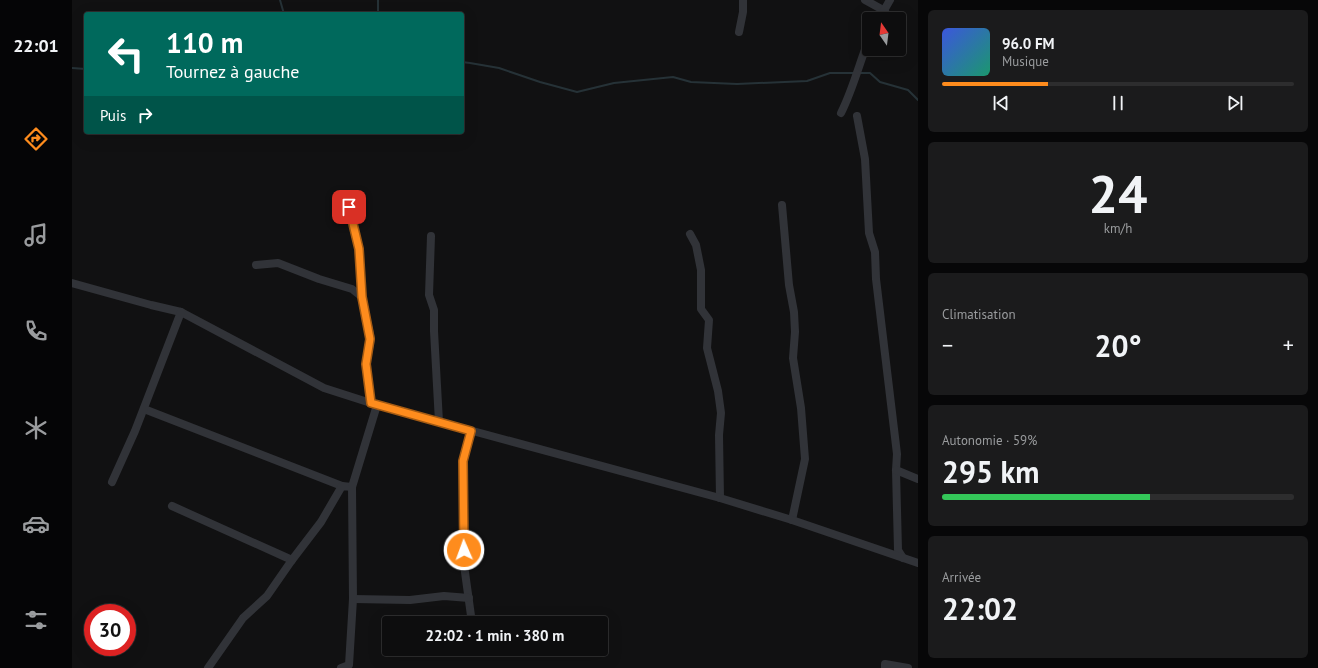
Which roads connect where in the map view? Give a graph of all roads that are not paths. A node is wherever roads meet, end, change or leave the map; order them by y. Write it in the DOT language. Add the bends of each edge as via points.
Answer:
graph roads {
  1 [pos="743,0"];
  2 [pos="865,0"];
  3 [pos="890,0"];
  4 [pos="884,10"];
  5 [pos="739,32"];
  6 [pos="862,56"];
  7 [pos="841,113"];
  8 [pos="857,116"];
  9 [pos="350,194"];
  10 [pos="782,205"];
  11 [pos="690,234"];
  12 [pos="431,236"];
  13 [pos="256,265"];
  14 [pos="72,283"];
  15 [pos="362,297"];
  16 [pos="181,312"];
  17 [pos="374,404"];
  18 [pos="144,408"];
  19 [pos="438,422"];
  20 [pos="471,431"];
  21 [pos="896,470"];
  22 [pos="918,479"];
  23 [pos="112,482"];
  24 [pos="342,486"];
  25 [pos="352,487"];
  26 [pos="720,498"];
  27 [pos="172,506"];
  28 [pos="792,520"];
  29 [pos="903,558"];
  30 [pos="292,560"];
  31 [pos="918,563"];
  32 [pos="469,598"];
  33 [pos="354,599"];
  34 [pos="471,616"];
  35 [pos="208,668"];
  36 [pos="341,668"];
  37 [pos="885,668"];
  38 [pos="908,668"];
  1 -- 5 [label="street"];
  2 -- 4 [label="street"];
  3 -- 4 [label="street"];
  6 -- 7 [label="street"];
  8 -- 21 [label="street" via="865,159 869,233 875,252 897,454"];
  9 -- 15 [label="street" via="349,207 359,249"];
  10 -- 28 [label="street" via="789,286 794,312 793,358 801,408 805,460"];
  11 -- 26 [label="street" via="696,245 701,270 701,309 709,320 707,348 718,391"];
  12 -- 19 [label="street" via="429,296 434,310"];
  13 -- 15 [label="street" via="278,263 352,289"];
  14 -- 16 [label="street"];
  15 -- 17 [label="street" via="370,339 366,364"];
  16 -- 17 [label="street" via="324,388"];
  16 -- 18 [label="street"];
  17 -- 19 [label="street"];
  17 -- 25 [label="street"];
  18 -- 23 [label="street"];
  18 -- 24 [label="street"];
  19 -- 20 [label="street"];
  20 -- 26 [label="street"];
  20 -- 32 [label="street" via="463,461 464,565"];
  21 -- 22 [label="street"];
  21 -- 29 [label="street" via="898,550"];
  24 -- 25 [label="street"];
  24 -- 30 [label="street" via="321,522"];
  25 -- 33 [label="street"];
  26 -- 28 [label="street"];
  27 -- 30 [label="street"];
  28 -- 29 [label="street"];
  29 -- 31 [label="street"];
  30 -- 35 [label="street" via="267,596 242,618"];
  32 -- 33 [label="street" via="444,596 410,600"];
  32 -- 34 [label="street"];
  33 -- 36 [label="street" via="349,665"];
  37 -- 38 [label="street" via="885,664"];
}
